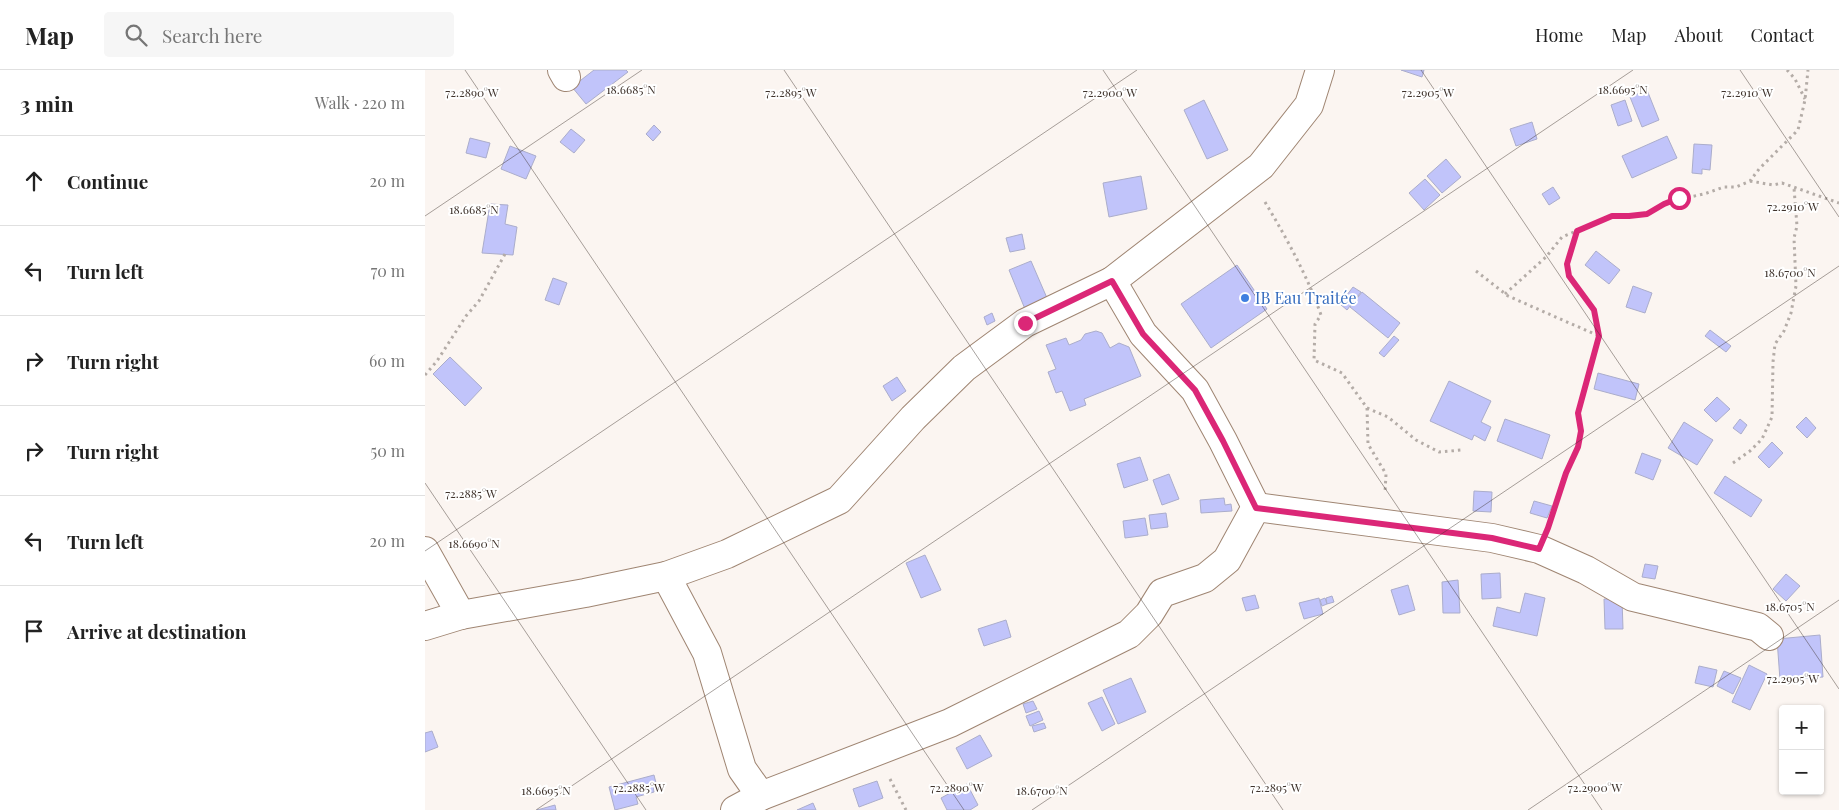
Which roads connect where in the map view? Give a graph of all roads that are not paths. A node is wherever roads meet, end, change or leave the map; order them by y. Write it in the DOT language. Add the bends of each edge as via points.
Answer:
graph roads {
  1 [pos="1319,70"];
  2 [pos="1112,281"];
  3 [pos="1256,508"];
  4 [pos="425,551"];
  5 [pos="666,576"];
  6 [pos="461,615"];
  7 [pos="425,626"];
  8 [pos="1769,636"];
  9 [pos="761,796"];
  10 [pos="735,810"];
  1 -- 2 [label="street" via="1309,106 1261,166"];
  2 -- 3 [label="street" via="1143,334 1195,390"];
  2 -- 5 [label="street" via="1025,323 964,368 913,418 839,500 727,554"];
  3 -- 8 [label="street" via="1492,538 1539,549 1586,570 1633,597 1758,626"];
  3 -- 9 [label="street" via="1227,560 1205,578 1162,592 1149,614 1129,634 950,723"];
  4 -- 6 [label="street"];
  5 -- 6 [label="street"];
  5 -- 9 [label="street" via="707,653 742,769"];
  6 -- 7 [label="street"];
  9 -- 10 [label="street"];
}
